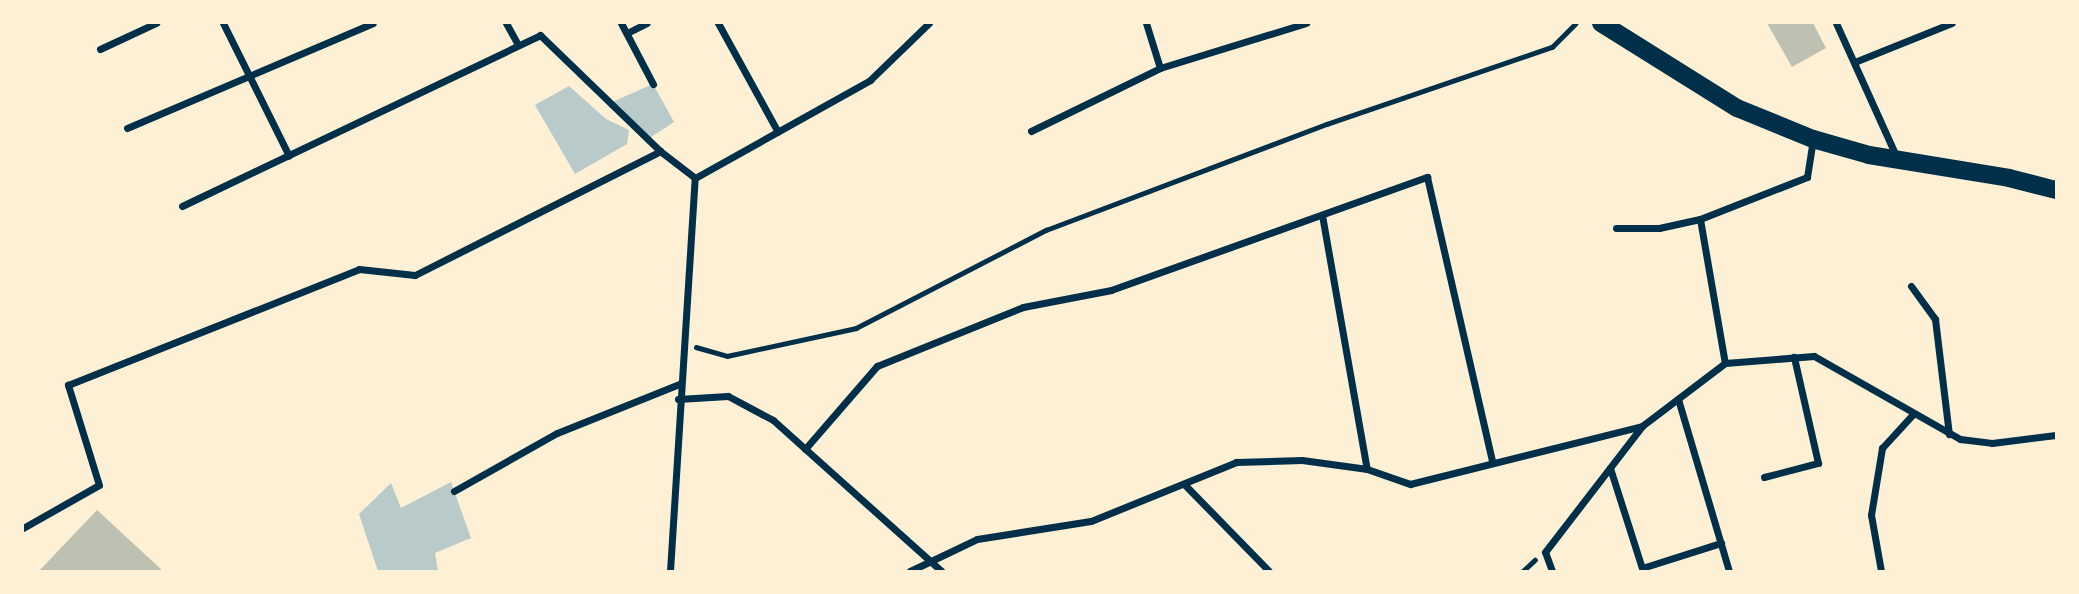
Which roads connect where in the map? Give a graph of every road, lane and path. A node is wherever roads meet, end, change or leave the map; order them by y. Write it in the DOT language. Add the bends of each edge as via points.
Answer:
graph roads {
  1 [pos="156,23"];
  2 [pos="223,23"];
  3 [pos="373,23"];
  4 [pos="506,23"];
  5 [pos="621,23"];
  6 [pos="646,23"];
  7 [pos="718,23"];
  8 [pos="929,23"];
  9 [pos="1146,23"];
  10 [pos="1306,23"];
  11 [pos="1601,23"];
  12 [pos="1836,23"];
  13 [pos="1952,23"];
  14 [pos="1575,24"];
  15 [pos="627,33"];
  16 [pos="518,45"];
  17 [pos="100,49"];
  18 [pos="1857,61"];
  19 [pos="1160,68"];
  20 [pos="250,77"];
  21 [pos="653,83"];
  22 [pos="127,128"];
  23 [pos="1031,131"];
  24 [pos="778,132"];
  25 [pos="1813,139"];
  26 [pos="660,151"];
  27 [pos="289,156"];
  28 [pos="1897,160"];
  29 [pos="695,178"];
  30 [pos="2056,190"];
  31 [pos="182,206"];
  32 [pos="1322,215"];
  33 [pos="1700,219"];
  34 [pos="1616,228"];
  35 [pos="1911,286"];
  36 [pos="682,342"];
  37 [pos="1794,357"];
  38 [pos="1725,363"];
  39 [pos="679,384"];
  40 [pos="678,399"];
  41 [pos="1678,399"];
  42 [pos="1913,414"];
  43 [pos="1642,426"];
  44 [pos="1950,434"];
  45 [pos="2056,435"];
  46 [pos="804,449"];
  47 [pos="1492,461"];
  48 [pos="1610,468"];
  49 [pos="1367,469"];
  50 [pos="1764,477"];
  51 [pos="1185,485"];
  52 [pos="454,491"];
  53 [pos="23,528"];
  54 [pos="1721,543"];
  55 [pos="931,560"];
  56 [pos="670,571"];
  57 [pos="910,571"];
  58 [pos="942,571"];
  59 [pos="1269,571"];
  60 [pos="1552,571"];
  61 [pos="1729,571"];
  62 [pos="1881,571"];
  1 -- 17 [label="street"];
  2 -- 20 [label="street"];
  3 -- 20 [label="street"];
  4 -- 16 [label="street"];
  5 -- 15 [label="street"];
  6 -- 15 [label="street"];
  7 -- 24 [label="street"];
  8 -- 24 [label="street" via="870,80"];
  9 -- 19 [label="street"];
  10 -- 19 [label="street"];
  11 -- 25 [label="main road" via="1737,108"];
  12 -- 18 [label="street"];
  13 -- 18 [label="street"];
  14 -- 36 [label="path" via="1552,47 1327,124 1046,230 856,328 727,356"];
  15 -- 21 [label="street"];
  16 -- 26 [label="street" via="540,35"];
  16 -- 27 [label="street"];
  18 -- 28 [label="street"];
  19 -- 23 [label="street"];
  20 -- 22 [label="street"];
  20 -- 27 [label="street"];
  24 -- 29 [label="street"];
  25 -- 28 [label="main road"];
  25 -- 33 [label="street" via="1807,177"];
  26 -- 29 [label="street"];
  26 -- 53 [label="street" via="415,275 359,269 68,385 99,485"];
  27 -- 31 [label="street"];
  28 -- 30 [label="main road"];
  29 -- 36 [label="street"];
  32 -- 46 [label="street" via="1111,290 1023,307 877,366"];
  32 -- 47 [label="street" via="1427,177"];
  32 -- 49 [label="street"];
  33 -- 34 [label="street" via="1659,228"];
  33 -- 38 [label="street"];
  35 -- 44 [label="street" via="1935,319"];
  36 -- 39 [label="street"];
  37 -- 38 [label="street"];
  37 -- 42 [label="street" via="1814,356 1847,371"];
  37 -- 50 [label="street" via="1818,463"];
  38 -- 41 [label="street"];
  39 -- 40 [label="street"];
  39 -- 52 [label="street" via="557,433"];
  40 -- 46 [label="street" via="728,396 773,420"];
  40 -- 56 [label="street"];
  41 -- 43 [label="street"];
  41 -- 54 [label="street"];
  42 -- 44 [label="street"];
  42 -- 62 [label="street" via="1882,448 1871,514"];
  43 -- 47 [label="street"];
  43 -- 48 [label="street"];
  44 -- 45 [label="street" via="1992,443"];
  46 -- 55 [label="street"];
  47 -- 49 [label="street" via="1410,484"];
  48 -- 54 [label="street" via="1642,568"];
  48 -- 60 [label="street" via="1545,552"];
  49 -- 51 [label="street" via="1302,460 1236,462"];
  51 -- 55 [label="street" via="1091,521 977,539"];
  51 -- 59 [label="street"];
  54 -- 61 [label="street"];
  55 -- 57 [label="street"];
  55 -- 58 [label="street"];
}
